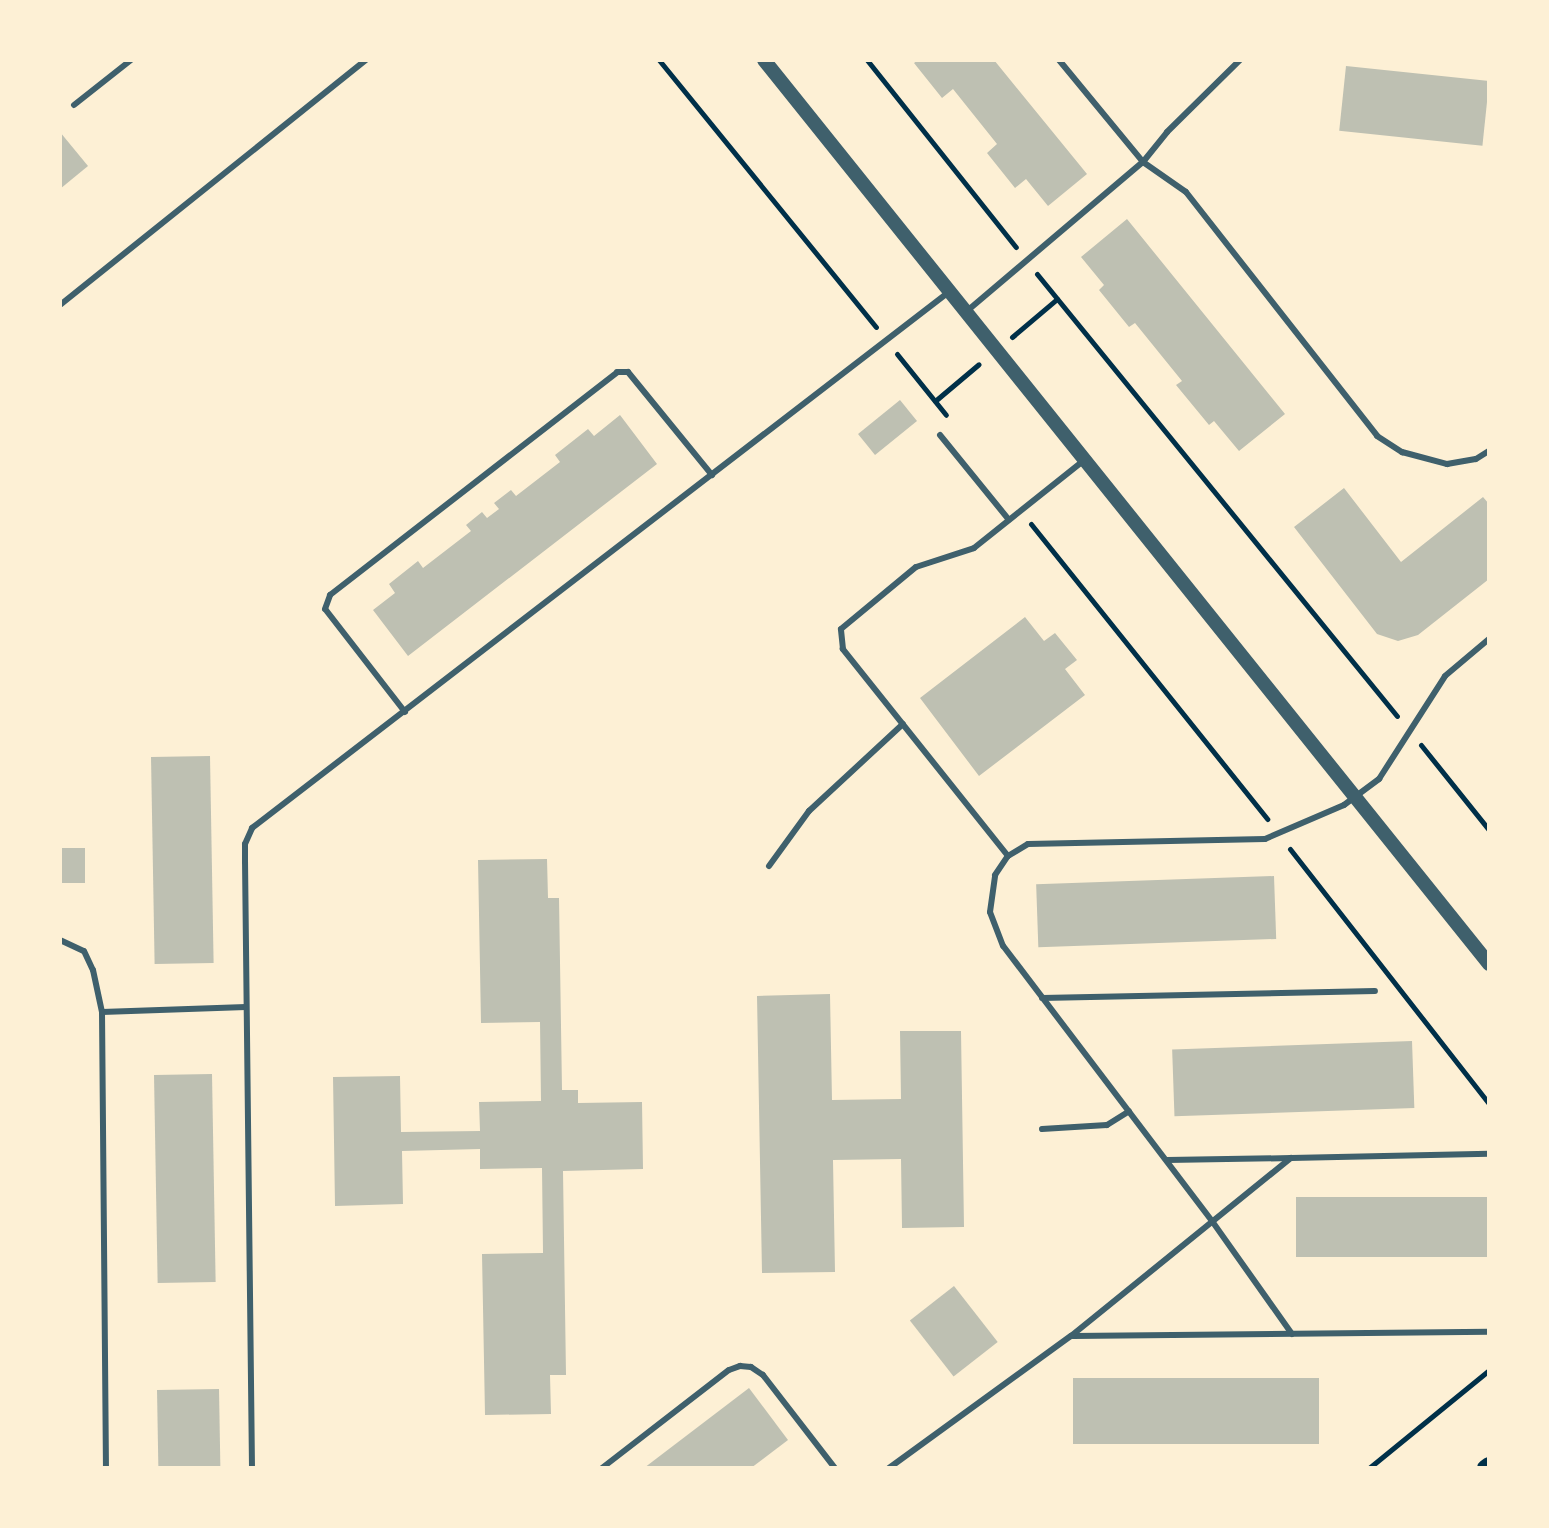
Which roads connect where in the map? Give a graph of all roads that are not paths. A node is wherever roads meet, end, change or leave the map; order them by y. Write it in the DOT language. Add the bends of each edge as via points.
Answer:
graph roads {
  1 [pos="131,60"];
  2 [pos="366,60"];
  3 [pos="764,60"];
  4 [pos="1059,60"];
  5 [pos="1240,60"];
  6 [pos="74,105"];
  7 [pos="1143,162"];
  8 [pos="950,291"];
  9 [pos="60,305"];
  10 [pos="967,311"];
  11 [pos="940,435"];
  12 [pos="1489,451"];
  13 [pos="1086,458"];
  14 [pos="712,475"];
  15 [pos="1009,520"];
  16 [pos="1489,639"];
  17 [pos="405,712"];
  18 [pos="903,724"];
  19 [pos="1357,797"];
  20 [pos="1008,856"];
  21 [pos="769,866"];
  22 [pos="60,940"];
  23 [pos="1489,964"];
  24 [pos="1375,991"];
  25 [pos="1042,998"];
  26 [pos="246,1007"];
  27 [pos="102,1012"];
  28 [pos="1129,1111"];
  29 [pos="1042,1129"];
  30 [pos="1489,1154"];
  31 [pos="1291,1158"];
  32 [pos="1167,1160"];
  33 [pos="1212,1221"];
  34 [pos="1489,1332"];
  35 [pos="1292,1334"];
  36 [pos="1071,1336"];
  37 [pos="106,1468"];
  38 [pos="252,1468"];
  39 [pos="602,1468"];
  40 [pos="835,1468"];
  41 [pos="889,1468"];
  1 -- 6 [label="lane"];
  2 -- 9 [label="lane"];
  3 -- 8 [label="street"];
  4 -- 7 [label="lane"];
  5 -- 7 [label="lane"];
  7 -- 10 [label="lane"];
  7 -- 12 [label="lane" via="1186,192 1377,436 1402,452 1436,462 1476,459"];
  8 -- 10 [label="street"];
  8 -- 14 [label="lane"];
  10 -- 13 [label="street"];
  11 -- 15 [label="lane"];
  13 -- 15 [label="lane"];
  13 -- 19 [label="street"];
  14 -- 17 [label="lane"];
  14 -- 17 [label="lane" via="628,372 604,381 330,595 325,609"];
  15 -- 18 [label="lane" via="974,548 916,567 841,629 843,649"];
  16 -- 19 [label="lane" via="1445,676 1379,779"];
  17 -- 26 [label="lane" via="252,828 245,853"];
  18 -- 20 [label="lane"];
  18 -- 21 [label="lane" via="809,811"];
  19 -- 20 [label="lane" via="1265,839 1043,842"];
  19 -- 23 [label="street"];
  20 -- 25 [label="lane" via="995,875 990,912 1003,946"];
  22 -- 27 [label="lane" via="84,951"];
  24 -- 25 [label="lane"];
  25 -- 28 [label="lane"];
  26 -- 27 [label="lane"];
  26 -- 38 [label="lane"];
  27 -- 37 [label="lane"];
  28 -- 29 [label="lane" via="1107,1125"];
  28 -- 32 [label="lane"];
  30 -- 31 [label="lane"];
  31 -- 32 [label="lane"];
  31 -- 33 [label="lane"];
  32 -- 33 [label="lane"];
  33 -- 35 [label="lane"];
  33 -- 36 [label="lane"];
  34 -- 35 [label="lane"];
  35 -- 36 [label="lane"];
  36 -- 41 [label="lane"];
  39 -- 40 [label="lane" via="740,1366 763,1375"];
}
